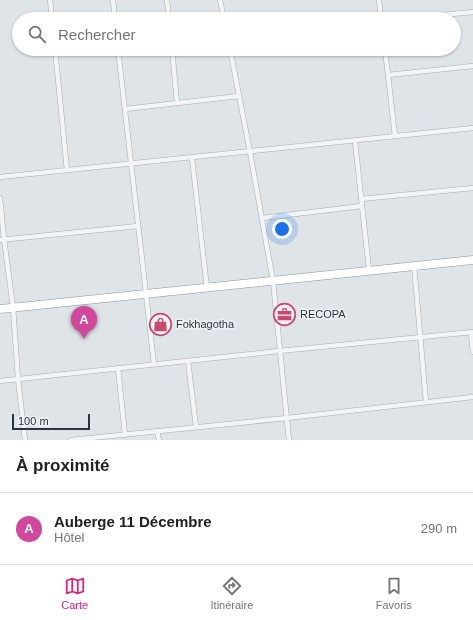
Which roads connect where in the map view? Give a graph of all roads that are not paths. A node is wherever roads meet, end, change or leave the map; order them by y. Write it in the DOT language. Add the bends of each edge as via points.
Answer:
graph roads {
  1 [pos="50,0"];
  2 [pos="113,0"];
  3 [pos="167,0"];
  4 [pos="220,0"];
  5 [pos="379,0"];
  6 [pos="51,12"];
  7 [pos="114,12"];
  8 [pos="168,12"];
  9 [pos="223,12"];
  10 [pos="380,12"];
  11 [pos="473,12"];
  12 [pos="461,13"];
  13 [pos="56,56"];
  14 [pos="119,56"];
  15 [pos="173,56"];
  16 [pos="231,56"];
  17 [pos="386,56"];
  18 [pos="473,66"];
  19 [pos="388,74"];
  20 [pos="239,96"];
  21 [pos="177,103"];
  22 [pos="125,109"];
  23 [pos="473,128"];
  24 [pos="395,136"];
  25 [pos="355,141"];
  26 [pos="250,152"];
  27 [pos="192,158"];
  28 [pos="131,164"];
  29 [pos="67,170"];
  30 [pos="0,177"];
  31 [pos="473,188"];
  32 [pos="0,198"];
  33 [pos="361,199"];
  34 [pos="362,206"];
  35 [pos="262,218"];
  36 [pos="138,226"];
  37 [pos="2,240"];
  38 [pos="473,260"];
  39 [pos="414,265"];
  40 [pos="369,270"];
  41 [pos="273,281"];
  42 [pos="207,288"];
  43 [pos="146,294"];
  44 [pos="13,307"];
  45 [pos="0,309"];
  46 [pos="472,333"];
  47 [pos="420,337"];
  48 [pos="279,351"];
  49 [pos="473,352"];
  50 [pos="188,360"];
  51 [pos="154,364"];
  52 [pos="118,368"];
  53 [pos="18,379"];
  54 [pos="0,380"];
  55 [pos="473,397"];
  56 [pos="426,402"];
  57 [pos="287,418"];
  58 [pos="196,427"];
  59 [pos="158,431"];
  60 [pos="125,435"];
  61 [pos="25,440"];
  62 [pos="71,440"];
  63 [pos="159,440"];
  64 [pos="289,440"];
  1 -- 6 [label="street"];
  2 -- 7 [label="street"];
  3 -- 8 [label="street"];
  4 -- 9 [label="street"];
  5 -- 10 [label="street"];
  11 -- 12 [label="street"];
  13 -- 29 [label="street"];
  14 -- 22 [label="street"];
  15 -- 21 [label="street"];
  16 -- 20 [label="street"];
  17 -- 19 [label="street"];
  18 -- 19 [label="street"];
  19 -- 24 [label="street"];
  20 -- 21 [label="street"];
  20 -- 26 [label="street"];
  21 -- 22 [label="street"];
  22 -- 28 [label="street"];
  23 -- 24 [label="street"];
  24 -- 25 [label="street"];
  25 -- 26 [label="street"];
  25 -- 33 [label="street"];
  26 -- 27 [label="street"];
  26 -- 35 [label="street"];
  27 -- 28 [label="street"];
  27 -- 42 [label="street"];
  28 -- 29 [label="street"];
  28 -- 36 [label="street"];
  29 -- 30 [label="street"];
  31 -- 33 [label="street"];
  32 -- 37 [label="street"];
  33 -- 34 [label="street"];
  34 -- 35 [label="street"];
  34 -- 40 [label="street"];
  35 -- 41 [label="street"];
  36 -- 37 [label="street"];
  36 -- 43 [label="street"];
  37 -- 44 [label="street"];
  38 -- 39 [label="highway"];
  39 -- 40 [label="highway"];
  39 -- 47 [label="street"];
  40 -- 41 [label="highway"];
  41 -- 42 [label="highway"];
  41 -- 48 [label="street"];
  42 -- 43 [label="highway"];
  43 -- 44 [label="highway"];
  43 -- 51 [label="street"];
  44 -- 45 [label="highway"];
  44 -- 53 [label="street"];
  46 -- 47 [label="street"];
  46 -- 49 [label="street"];
  47 -- 48 [label="street"];
  47 -- 56 [label="street"];
  48 -- 50 [label="street"];
  48 -- 57 [label="street"];
  50 -- 51 [label="street"];
  50 -- 58 [label="street"];
  51 -- 52 [label="street"];
  52 -- 53 [label="street"];
  52 -- 60 [label="street"];
  53 -- 54 [label="street"];
  53 -- 61 [label="street"];
  55 -- 56 [label="street"];
  56 -- 57 [label="street"];
  57 -- 58 [label="street"];
  57 -- 64 [label="street"];
  58 -- 59 [label="street"];
  59 -- 60 [label="street"];
  59 -- 63 [label="street"];
  60 -- 62 [label="street"];
}
